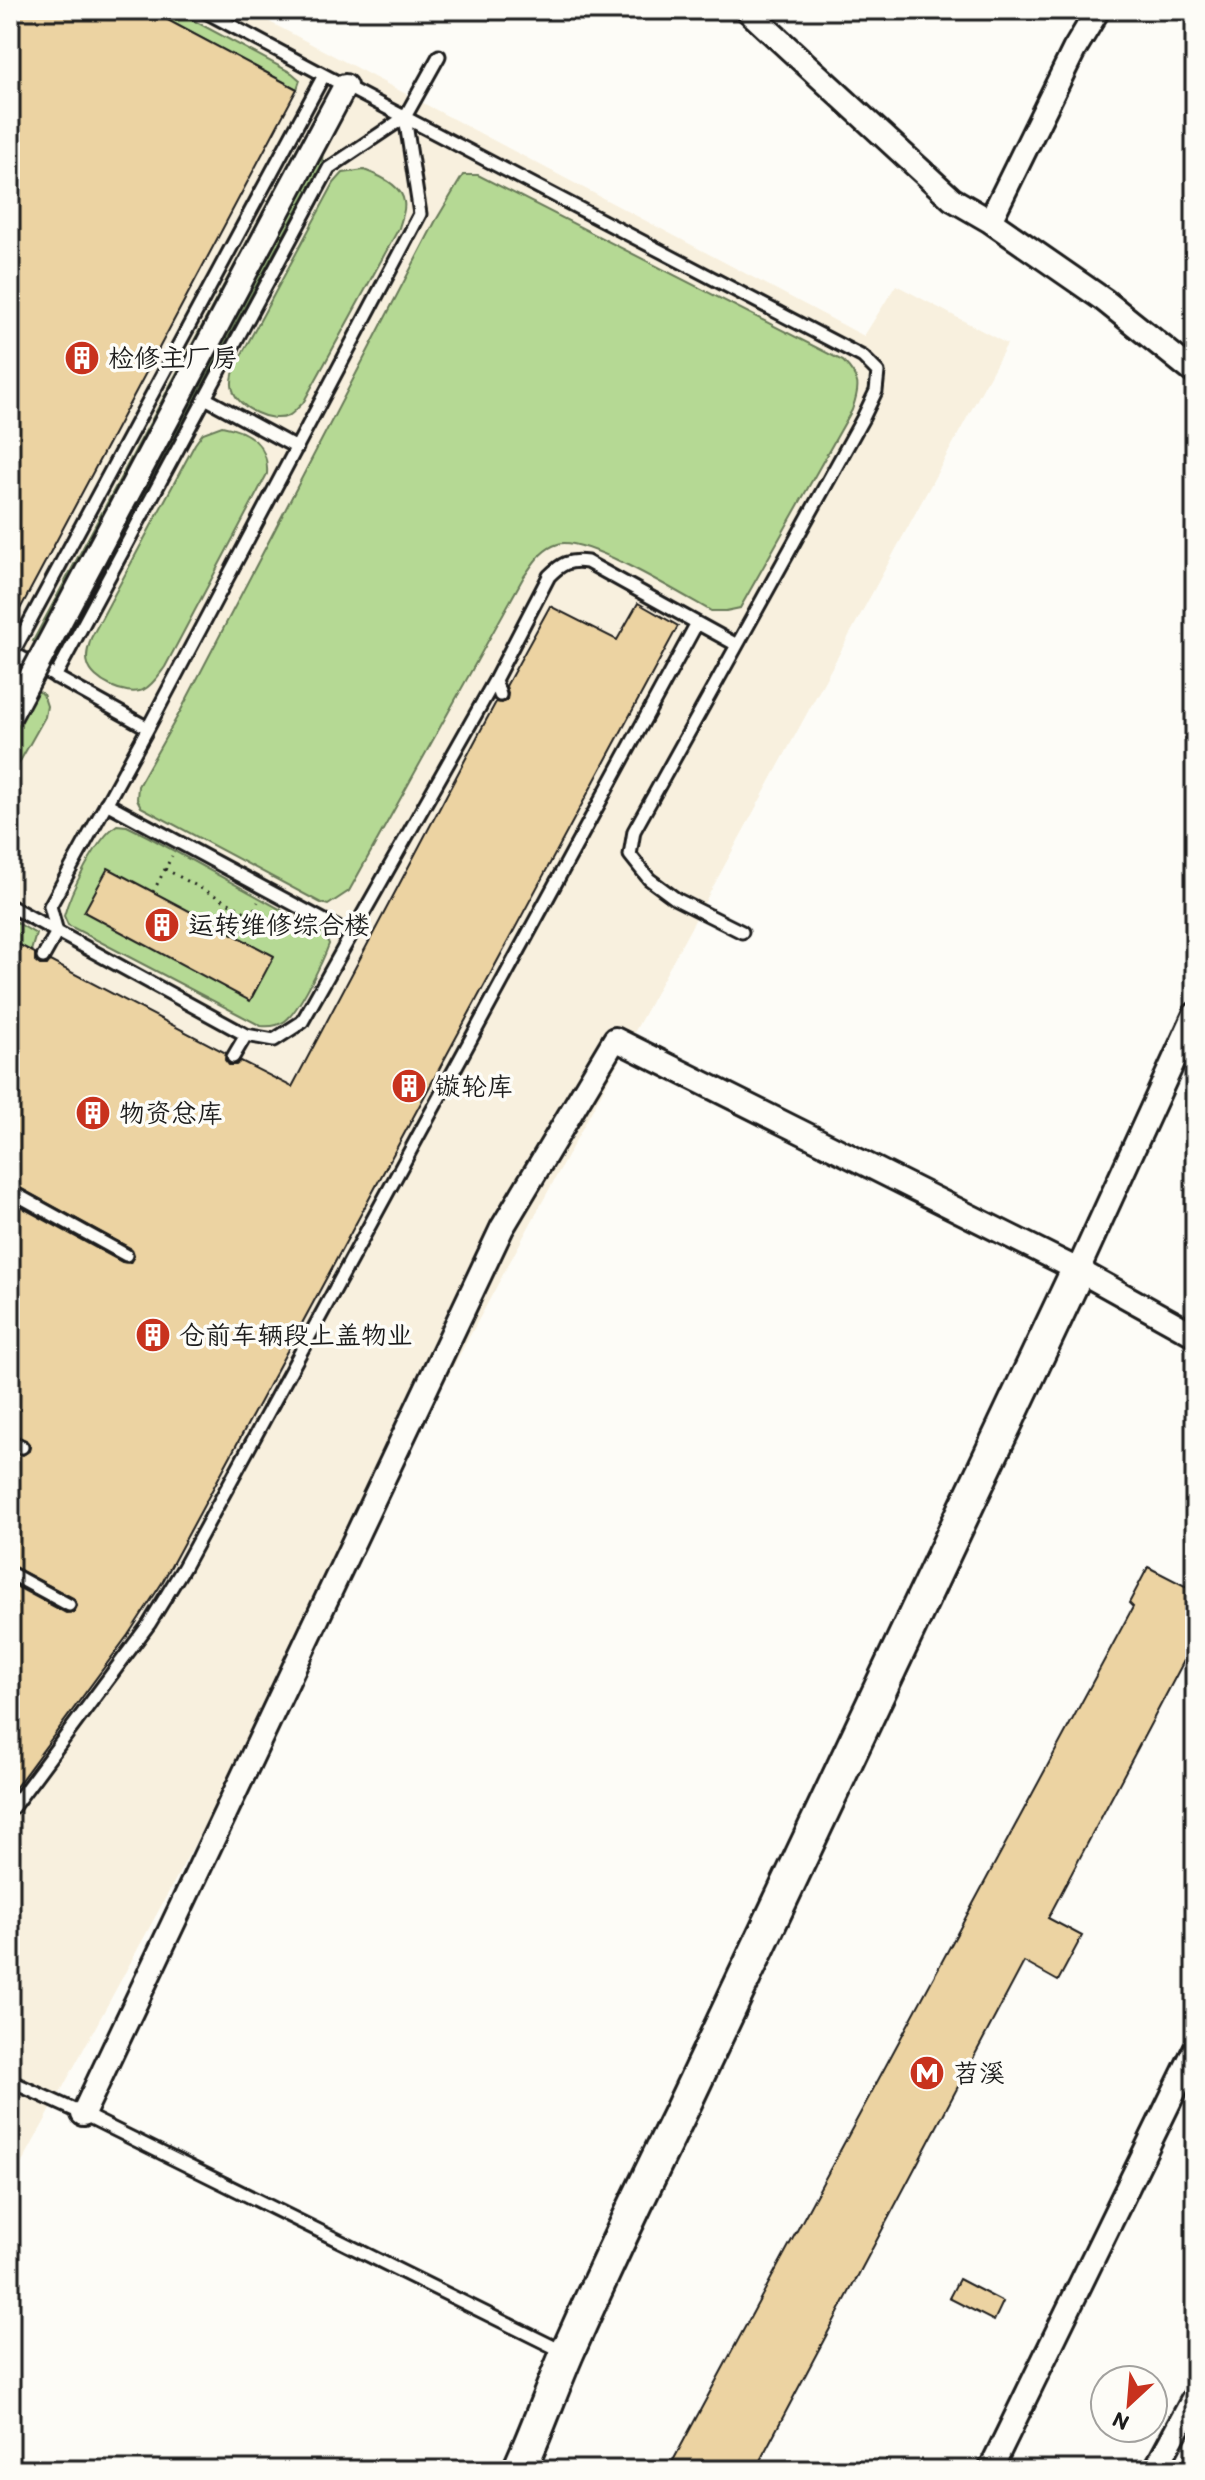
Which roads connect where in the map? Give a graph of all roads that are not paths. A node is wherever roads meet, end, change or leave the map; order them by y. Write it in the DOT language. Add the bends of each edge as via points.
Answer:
graph roads {
  1 [pos="202,10"];
  2 [pos="747,10"];
  3 [pos="1098,10"];
  4 [pos="439,56"];
  5 [pos="324,75"];
  6 [pos="345,86"];
  7 [pos="405,117"];
  8 [pos="990,221"];
  9 [pos="1195,373"];
  10 [pos="205,398"];
  11 [pos="297,448"];
  12 [pos="697,623"];
  13 [pos="737,645"];
  14 [pos="11,656"];
  15 [pos="55,677"];
  16 [pos="495,680"];
  17 [pos="500,695"];
  18 [pos="10,716"];
  19 [pos="148,728"];
  20 [pos="106,803"];
  21 [pos="10,906"];
  22 [pos="57,932"];
  23 [pos="742,932"];
  24 [pos="351,935"];
  25 [pos="43,957"];
  26 [pos="1195,1014"];
  27 [pos="246,1035"];
  28 [pos="233,1057"];
  29 [pos="10,1191"];
  30 [pos="126,1255"];
  31 [pos="1078,1270"];
  32 [pos="1195,1335"];
  33 [pos="10,1441"];
  34 [pos="22,1447"];
  35 [pos="10,1573"];
  36 [pos="69,1605"];
  37 [pos="10,1811"];
  38 [pos="1195,2049"];
  39 [pos="10,2081"];
  40 [pos="83,2114"];
  41 [pos="567,2353"];
  42 [pos="1195,2396"];
  43 [pos="519,2470"];
  44 [pos="990,2470"];
  45 [pos="1155,2470"];
  1 -- 5 [label="lane"];
  2 -- 8 [label="street" via="952,199"];
  3 -- 8 [label="street"];
  4 -- 7 [label="lane"];
  5 -- 6 [label="lane"];
  5 -- 14 [label="lane"];
  6 -- 7 [label="lane"];
  6 -- 18 [label="street, bridge"];
  7 -- 10 [label="lane" via="329,168"];
  7 -- 11 [label="lane" via="420,214"];
  7 -- 13 [label="lane" via="863,357 878,372 863,418"];
  8 -- 9 [label="street" via="1104,300"];
  10 -- 11 [label="lane"];
  10 -- 15 [label="lane"];
  11 -- 19 [label="lane"];
  12 -- 13 [label="lane"];
  12 -- 16 [label="lane" via="587,562 573,560 549,576"];
  12 -- 37 [label="lane" via="184,1567 149,1624"];
  13 -- 23 [label="lane" via="634,831 630,855 649,879 676,899"];
  14 -- 15 [label="lane"];
  15 -- 19 [label="lane"];
  16 -- 17 [label="lane"];
  16 -- 24 [label="lane"];
  19 -- 20 [label="lane"];
  20 -- 22 [label="lane" via="50,906"];
  20 -- 24 [label="lane"];
  21 -- 22 [label="lane"];
  22 -- 25 [label="lane"];
  22 -- 27 [label="lane"];
  24 -- 27 [label="lane" via="302,1022 274,1040"];
  26 -- 31 [label="street"];
  27 -- 28 [label="lane"];
  29 -- 30 [label="lane"];
  31 -- 32 [label="street"];
  31 -- 40 [label="street" via="615,1039 502,1228"];
  31 -- 41 [label="street"];
  33 -- 34 [label="lane"];
  35 -- 36 [label="lane"];
  38 -- 44 [label="street"];
  39 -- 40 [label="lane"];
  40 -- 41 [label="lane"];
  41 -- 43 [label="street"];
  42 -- 45 [label="street"];
}
